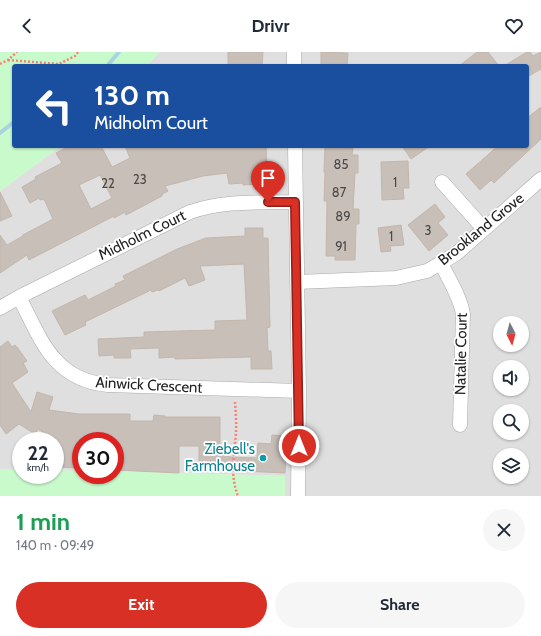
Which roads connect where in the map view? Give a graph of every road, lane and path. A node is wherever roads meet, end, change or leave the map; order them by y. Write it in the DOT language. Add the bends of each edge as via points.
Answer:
graph roads {
  1 [pos="17,52"];
  2 [pos="78,52"];
  3 [pos="294,52"];
  4 [pos="8,60"];
  5 [pos="0,64"];
  6 [pos="294,64"];
  7 [pos="295,148"];
  8 [pos="541,179"];
  9 [pos="442,182"];
  10 [pos="295,202"];
  11 [pos="484,229"];
  12 [pos="441,263"];
  13 [pos="297,282"];
  14 [pos="19,297"];
  15 [pos="0,308"];
  16 [pos="299,391"];
  17 [pos="235,402"];
  18 [pos="460,425"];
  19 [pos="238,496"];
  20 [pos="298,496"];
  1 -- 4 [label="path"];
  2 -- 4 [label="path" via="59,64"];
  3 -- 6 [label="street"];
  4 -- 5 [label="path"];
  7 -- 10 [label="street"];
  8 -- 11 [label="street, Brookland Grove"];
  9 -- 11 [label="street"];
  10 -- 13 [label="street"];
  10 -- 14 [label="street, Midholm Court" via="223,203 207,206 190,212"];
  11 -- 12 [label="street, Brookland Grove"];
  12 -- 13 [label="street, Brookland Grove" via="427,270 396,278"];
  12 -- 18 [label="street, Natalie Court" via="462,305"];
  13 -- 16 [label="street"];
  14 -- 15 [label="street, Midholm Court"];
  14 -- 16 [label="street, Ainwick Crescent" via="50,354 71,375 85,381 108,385"];
  16 -- 20 [label="street"];
  17 -- 19 [label="path" via="233,477"];
}
